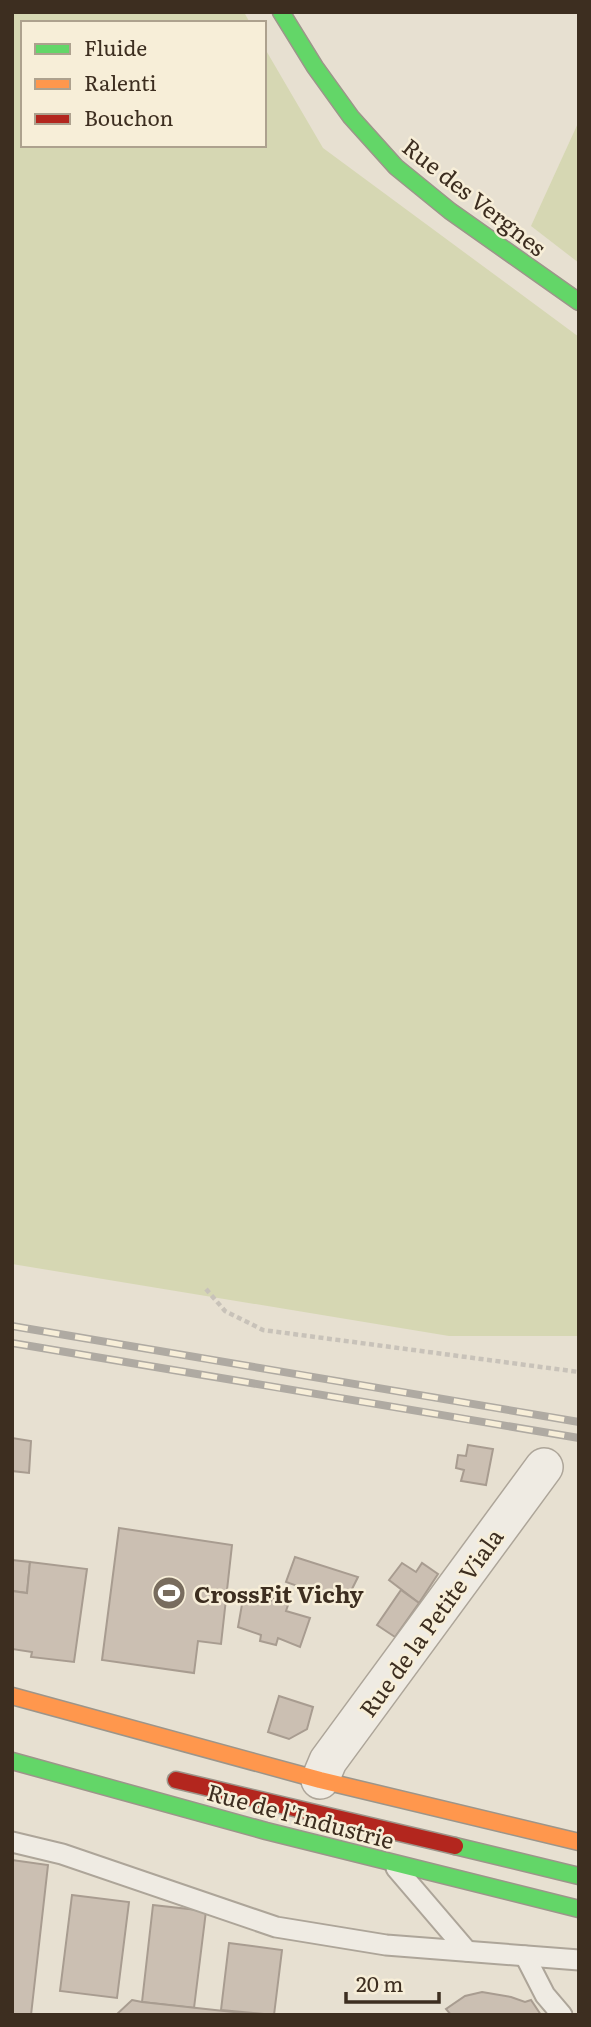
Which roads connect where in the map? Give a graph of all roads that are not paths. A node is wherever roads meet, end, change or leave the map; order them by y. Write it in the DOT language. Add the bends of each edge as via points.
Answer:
graph roads {
  1 [pos="281,12"];
  2 [pos="579,302"];
  3 [pos="544,1467"];
  4 [pos="12,1696"];
  5 [pos="12,1761"];
  6 [pos="156,1776"];
  7 [pos="320,1780"];
  8 [pos="12,1842"];
  9 [pos="579,1842"];
  10 [pos="391,1862"];
  11 [pos="579,1876"];
  12 [pos="579,1909"];
  13 [pos="467,1951"];
  14 [pos="525,1956"];
  15 [pos="579,1960"];
  16 [pos="562,2015"];
  1 -- 2 [label="main road, Rue des Vergnes" via="351,117 396,167"];
  3 -- 7 [label="street, Rue de la Petite Viala" via="328,1762"];
  4 -- 7 [label="main road, Rue de l'Industrie"];
  5 -- 10 [label="main road, Rue de l'Industrie"];
  6 -- 11 [label="main road, Rue de l'Industrie"];
  7 -- 9 [label="main road, Rue de l'Industrie"];
  8 -- 13 [label="lane" via="62,1854 276,1927 386,1945"];
  10 -- 12 [label="main road, Rue de l'Industrie"];
  10 -- 13 [label="lane"];
  13 -- 14 [label="lane"];
  14 -- 15 [label="lane"];
  14 -- 16 [label="lane" via="545,1995"];
}
